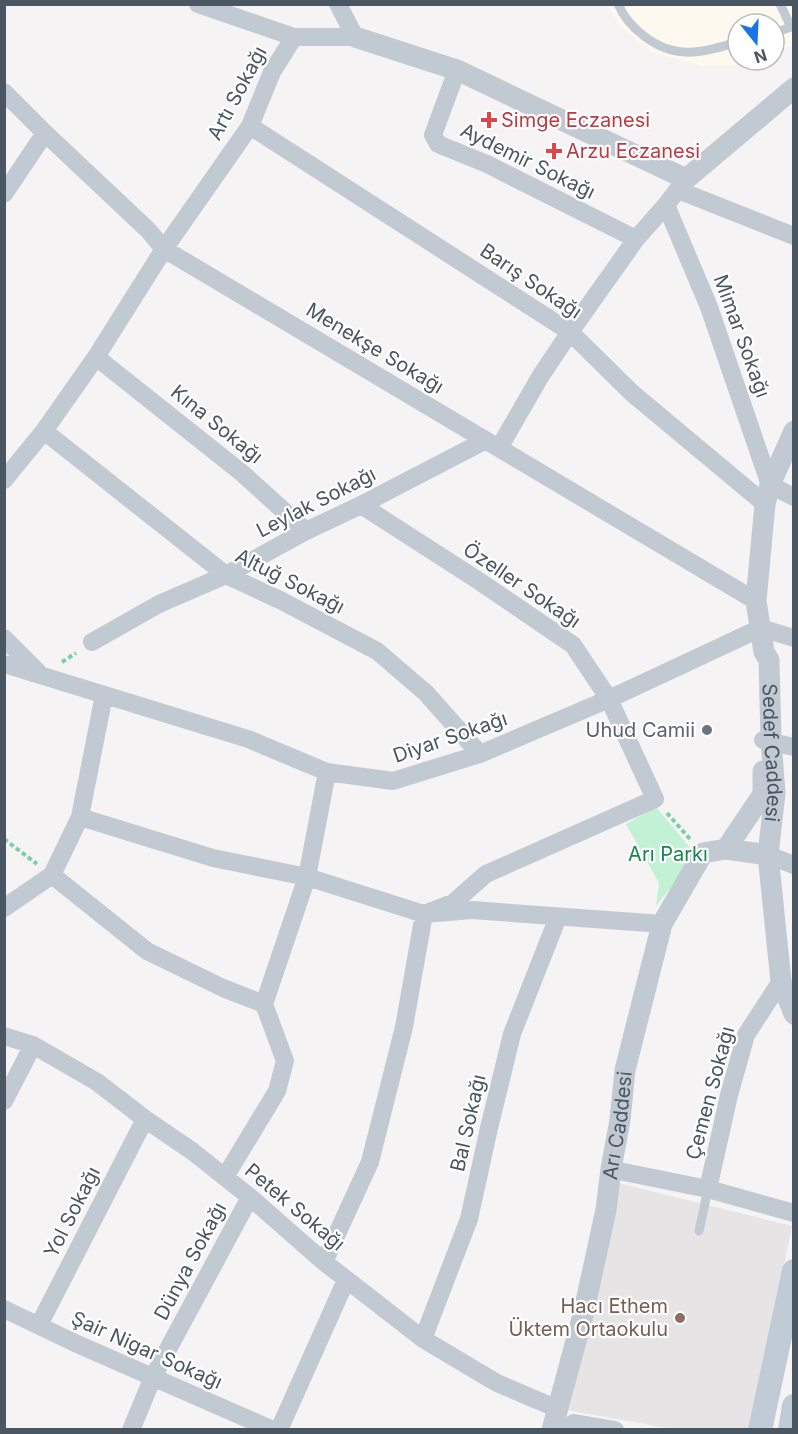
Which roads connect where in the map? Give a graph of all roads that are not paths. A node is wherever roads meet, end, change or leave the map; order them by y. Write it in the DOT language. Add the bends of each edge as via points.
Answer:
graph roads {
  1 [pos="198,4"];
  2 [pos="338,4"];
  3 [pos="618,4"];
  4 [pos="780,4"];
  5 [pos="793,28"];
  6 [pos="294,37"];
  7 [pos="355,37"];
  8 [pos="726,45"];
  9 [pos="457,70"];
  10 [pos="793,88"];
  11 [pos="4,92"];
  12 [pos="250,126"];
  13 [pos="45,133"];
  14 [pos="682,184"];
  15 [pos="4,194"];
  16 [pos="666,205"];
  17 [pos="794,236"];
  18 [pos="636,239"];
  19 [pos="164,249"];
  20 [pos="570,332"];
  21 [pos="96,357"];
  22 [pos="44,430"];
  23 [pos="794,431"];
  24 [pos="493,444"];
  25 [pos="4,480"];
  26 [pos="768,494"];
  27 [pos="794,497"];
  28 [pos="361,505"];
  29 [pos="306,531"];
  30 [pos="226,575"];
  31 [pos="756,601"];
  32 [pos="760,628"];
  33 [pos="4,638"];
  34 [pos="794,638"];
  35 [pos="92,642"];
  36 [pos="4,664"];
  37 [pos="41,676"];
  38 [pos="104,695"];
  39 [pos="609,699"];
  40 [pos="767,741"];
  41 [pos="794,747"];
  42 [pos="480,754"];
  43 [pos="327,772"];
  44 [pos="80,817"];
  45 [pos="726,849"];
  46 [pos="768,855"];
  47 [pos="794,865"];
  48 [pos="52,875"];
  49 [pos="307,877"];
  50 [pos="4,908"];
  51 [pos="424,914"];
  52 [pos="558,917"];
  53 [pos="662,924"];
  54 [pos="781,981"];
  55 [pos="264,1004"];
  56 [pos="794,1014"];
  57 [pos="4,1036"];
  58 [pos="33,1046"];
  59 [pos="4,1101"];
  60 [pos="145,1119"];
  61 [pos="619,1171"];
  62 [pos="225,1177"];
  63 [pos="708,1189"];
  64 [pos="250,1197"];
  65 [pos="794,1213"];
  66 [pos="699,1231"];
  67 [pos="324,1262"];
  68 [pos="794,1271"];
  69 [pos="346,1280"];
  70 [pos="4,1310"];
  71 [pos="39,1325"];
  72 [pos="423,1339"];
  73 [pos="153,1377"];
  74 [pos="794,1406"];
  75 [pos="557,1423"];
  76 [pos="131,1430"];
  77 [pos="273,1430"];
  78 [pos="279,1430"];
  79 [pos="615,1430"];
  80 [pos="760,1430"];
  81 [pos="790,1430"];
  1 -- 6 [label="street"];
  2 -- 7 [label="street"];
  3 -- 8 [label="lane" via="638,32 675,52 698,52"];
  4 -- 5 [label="lane"];
  6 -- 7 [label="street, Artı Sokağı"];
  6 -- 12 [label="street, Artı Sokağı" via="272,72"];
  7 -- 9 [label="street"];
  9 -- 14 [label="street"];
  9 -- 18 [label="street, Aydemir Sokağı" via="434,135 438,144 487,164"];
  10 -- 14 [label="street"];
  11 -- 13 [label="street, Menekşe Sokağı"];
  12 -- 19 [label="street, Artı Sokağı"];
  12 -- 20 [label="street, Barış Sokağı"];
  13 -- 15 [label="street"];
  13 -- 19 [label="street, Menekşe Sokağı"];
  14 -- 16 [label="street"];
  14 -- 17 [label="street"];
  16 -- 18 [label="street"];
  16 -- 26 [label="street, Mimar Sokağı" via="709,307"];
  18 -- 20 [label="street"];
  19 -- 21 [label="street, Artı Sokağı"];
  19 -- 24 [label="street, Menekşe Sokağı"];
  20 -- 24 [label="street"];
  20 -- 26 [label="street, Barış Sokağı" via="632,393"];
  21 -- 22 [label="street, Artı Sokağı"];
  21 -- 29 [label="street, Kına Sokağı" via="242,473"];
  22 -- 25 [label="street, Artı Sokağı"];
  22 -- 30 [label="street, Altuğ Sokağı"];
  23 -- 26 [label="street, Sedef Caddesi"];
  24 -- 28 [label="street, Leylak Sokağı"];
  24 -- 31 [label="street, Menekşe Sokağı"];
  26 -- 27 [label="street, Barış Sokağı"];
  26 -- 31 [label="street, Sedef Caddesi"];
  28 -- 29 [label="street, Leylak Sokağı"];
  28 -- 39 [label="street, Özeller Sokağı" via="573,645"];
  29 -- 30 [label="street, Leylak Sokağı"];
  30 -- 35 [label="street, Leylak Sokağı" via="159,604"];
  30 -- 42 [label="street, Altuğ Sokağı" via="377,651 426,693"];
  31 -- 32 [label="street, Sedef Caddesi"];
  32 -- 34 [label="street"];
  32 -- 39 [label="street, Diyar Sokağı"];
  32 -- 40 [label="street, Sedef Caddesi" via="764,652 759,661"];
  33 -- 37 [label="street"];
  36 -- 37 [label="street, Diyar Sokağı"];
  37 -- 38 [label="street, Diyar Sokağı"];
  38 -- 43 [label="street, Diyar Sokağı" via="248,739"];
  38 -- 44 [label="street"];
  39 -- 42 [label="street, Diyar Sokağı"];
  39 -- 51 [label="street, Özeller Sokağı" via="655,799 486,874 453,903"];
  40 -- 41 [label="street"];
  40 -- 45 [label="street, Sedef Caddesi" via="763,794"];
  40 -- 46 [label="street, Sedef Caddesi" via="775,793"];
  42 -- 43 [label="street, Diyar Sokağı" via="393,781"];
  43 -- 49 [label="street"];
  44 -- 48 [label="street"];
  44 -- 49 [label="street" via="213,858"];
  45 -- 46 [label="street"];
  45 -- 53 [label="street, Arı Caddesi" via="703,853"];
  46 -- 47 [label="street"];
  46 -- 54 [label="street, Sedef Caddesi"];
  48 -- 50 [label="street"];
  48 -- 55 [label="street" via="147,951"];
  49 -- 51 [label="street"];
  49 -- 55 [label="street"];
  51 -- 52 [label="street" via="472,910"];
  51 -- 67 [label="street" via="404,1027 370,1162"];
  52 -- 53 [label="street"];
  52 -- 72 [label="street, Bal Sokağı" via="512,1034 469,1219"];
  53 -- 75 [label="street, Arı Caddesi" via="626,1070 606,1209"];
  54 -- 56 [label="street, Sedef Caddesi"];
  54 -- 63 [label="street, Çemen Sokağı" via="746,1035"];
  55 -- 62 [label="street" via="285,1061 277,1091"];
  57 -- 58 [label="street, Petek Sokağı"];
  58 -- 59 [label="street"];
  58 -- 60 [label="street, Petek Sokağı" via="96,1082"];
  60 -- 62 [label="street, Petek Sokağı"];
  60 -- 71 [label="street, Yol Sokağı"];
  61 -- 63 [label="street"];
  62 -- 64 [label="street, Petek Sokağı"];
  63 -- 65 [label="street"];
  63 -- 66 [label="lane"];
  64 -- 67 [label="street, Petek Sokağı"];
  64 -- 73 [label="street, Dünya Sokağı"];
  67 -- 69 [label="street, Petek Sokağı"];
  68 -- 80 [label="main road"];
  69 -- 72 [label="street, Petek Sokağı"];
  69 -- 78 [label="street"];
  70 -- 71 [label="street, Şair Nigar Sokağı"];
  71 -- 73 [label="street, Şair Nigar Sokağı"];
  72 -- 75 [label="street, Petek Sokağı"];
  73 -- 76 [label="street, Dünya Sokağı"];
  73 -- 77 [label="street, Şair Nigar Sokağı"];
  74 -- 81 [label="main road"];
  75 -- 79 [label="street"];
}
